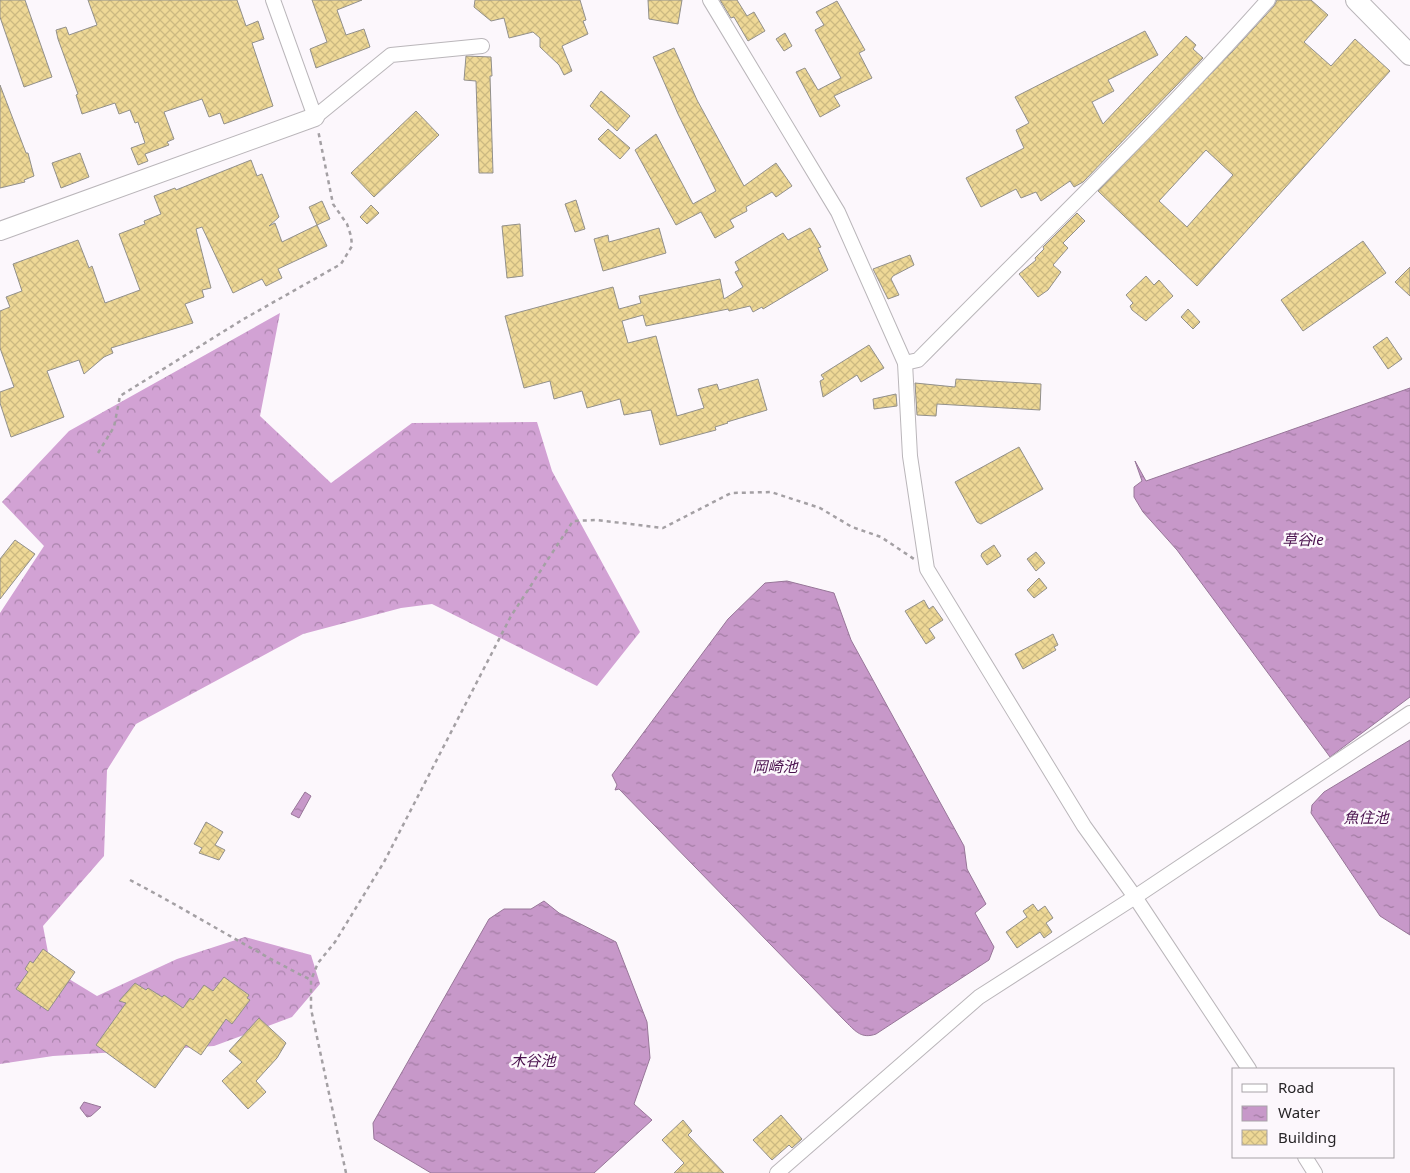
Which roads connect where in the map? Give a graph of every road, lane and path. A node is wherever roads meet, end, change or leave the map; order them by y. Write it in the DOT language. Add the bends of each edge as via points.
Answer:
graph roads {
  1 [pos="273,0"];
  2 [pos="710,0"];
  3 [pos="1268,0"];
  4 [pos="1356,0"];
  5 [pos="482,46"];
  6 [pos="1410,55"];
  7 [pos="315,117"];
  8 [pos="0,231"];
  9 [pos="905,363"];
  10 [pos="98,453"];
  11 [pos="927,569"];
  12 [pos="1410,713"];
  13 [pos="130,880"];
  14 [pos="1135,897"];
  15 [pos="311,980"];
  16 [pos="1248,1068"];
  17 [pos="1306,1158"];
  18 [pos="346,1173"];
  19 [pos="777,1173"];
  20 [pos="1315,1173"];
  1 -- 7 [label="street"];
  2 -- 9 [label="street" via="838,212"];
  3 -- 9 [label="street" via="1213,62 1088,190 918,360"];
  4 -- 6 [label="main road"];
  5 -- 7 [label="street" via="391,55"];
  7 -- 8 [label="street"];
  7 -- 10 [label="path" via="333,204 351,236 352,246 341,264 242,320 120,396 114,427"];
  9 -- 11 [label="street" via="910,456"];
  11 -- 14 [label="street" via="1078,818"];
  11 -- 15 [label="path" via="881,536 852,527 820,508 771,492 731,493 663,528 597,520 573,522 511,616 384,862 335,942 318,963"];
  12 -- 14 [label="street"];
  13 -- 15 [label="path" via="254,952"];
  14 -- 16 [label="street"];
  14 -- 19 [label="street" via="979,997"];
  15 -- 18 [label="path" via="311,1009"];
  17 -- 20 [label="street"];
}
